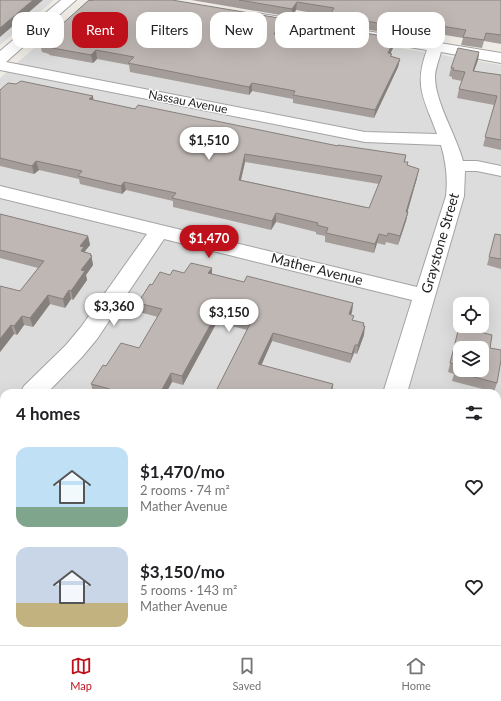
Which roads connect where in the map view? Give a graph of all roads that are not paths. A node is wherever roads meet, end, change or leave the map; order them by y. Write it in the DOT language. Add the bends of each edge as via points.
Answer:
graph roads {
  1 [pos="69,0"];
  2 [pos="267,18"];
  3 [pos="377,37"];
  4 [pos="436,48"];
  5 [pos="442,48"];
  6 [pos="501,58"];
  7 [pos="0,59"];
  8 [pos="0,65"];
  9 [pos="448,140"];
  10 [pos="456,166"];
  11 [pos="501,171"];
  12 [pos="0,192"];
  13 [pos="159,230"];
  14 [pos="425,296"];
  15 [pos="36,389"];
  16 [pos="396,389"];
  1 -- 7 [label="street"];
  2 -- 3 [label="street"];
  4 -- 9 [label="street, Graystone Street" via="428,72 428,83"];
  5 -- 6 [label="street"];
  8 -- 9 [label="street, Nassau Avenue" via="364,137"];
  9 -- 10 [label="street, Graystone Street"];
  10 -- 11 [label="street" via="477,166"];
  10 -- 14 [label="street, Graystone Street" via="455,196"];
  12 -- 13 [label="street, Mather Avenue"];
  13 -- 14 [label="street, Mather Avenue"];
  13 -- 15 [label="street" via="89,333"];
  14 -- 16 [label="street, Graystone Street"];
}
